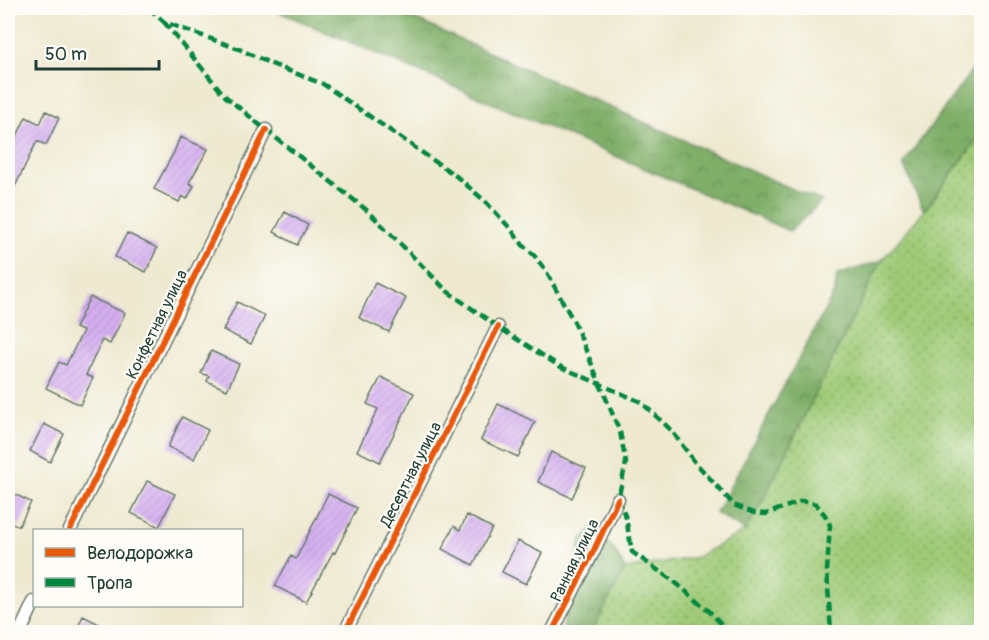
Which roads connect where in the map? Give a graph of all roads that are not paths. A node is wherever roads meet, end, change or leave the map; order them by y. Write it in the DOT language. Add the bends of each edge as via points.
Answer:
graph roads {
  1 [pos="266,130"];
  2 [pos="498,327"];
  3 [pos="618,499"];
  4 [pos="71,529"];
  5 [pos="33,604"];
  6 [pos="20,633"];
  7 [pos="345,633"];
  8 [pos="552,633"];
  1 -- 4 [label="street, Конфетная улица"];
  2 -- 7 [label="street, Десертная улица"];
  3 -- 8 [label="street, Ранняя улица"];
  5 -- 6 [label="street"];
}
